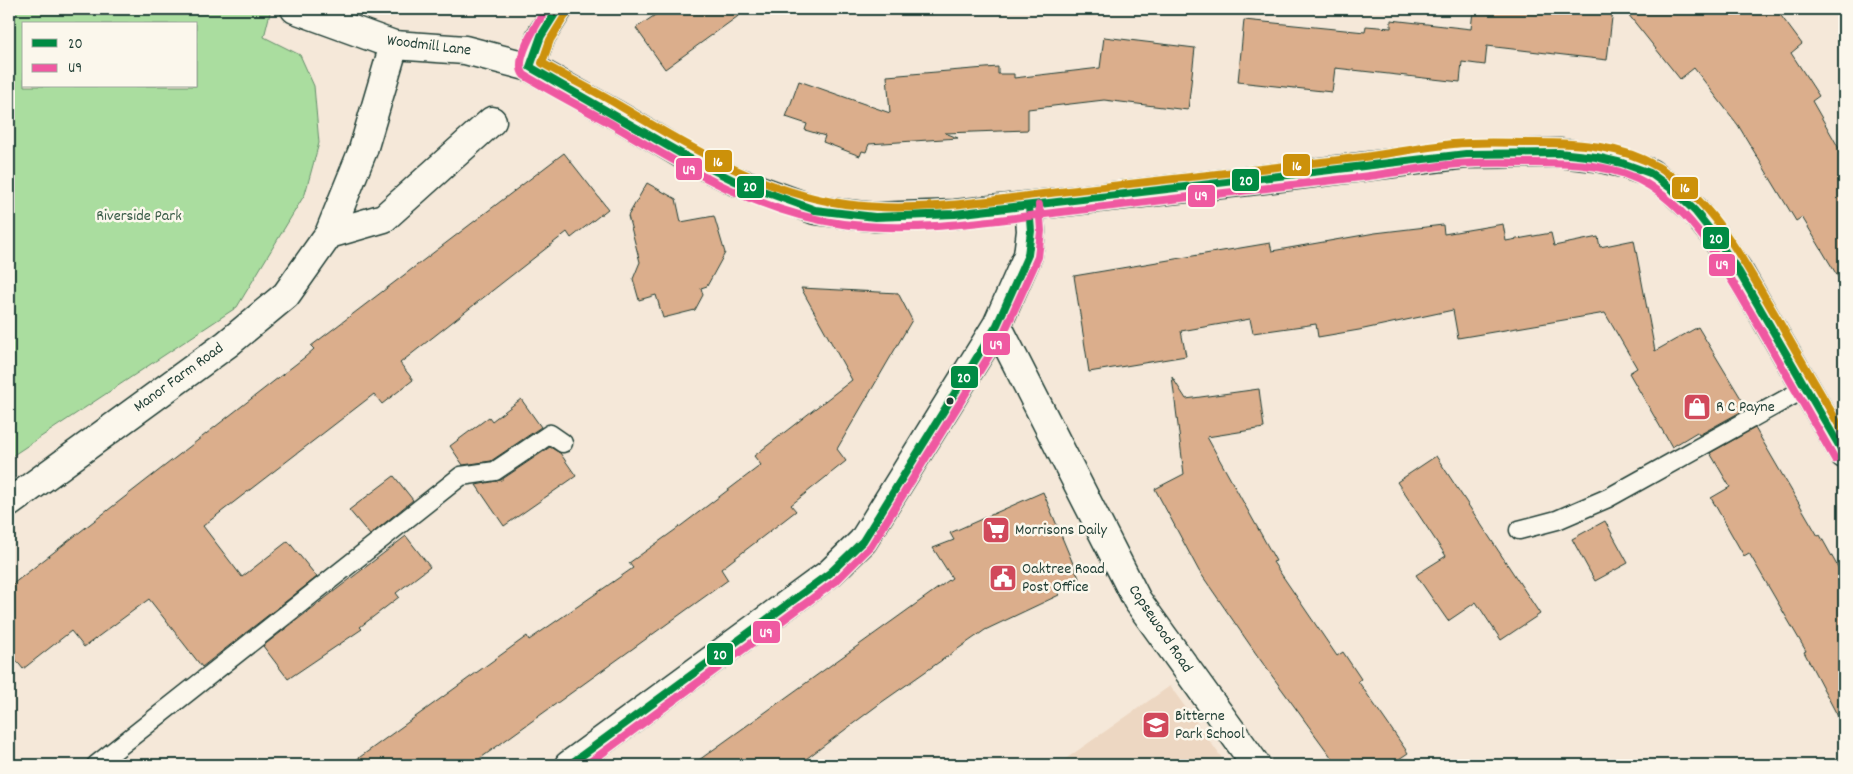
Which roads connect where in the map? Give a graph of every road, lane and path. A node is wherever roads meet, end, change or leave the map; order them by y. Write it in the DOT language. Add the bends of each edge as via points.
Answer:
graph roads {
  1 [pos="295,9"];
  2 [pos="558,9"];
  3 [pos="394,45"];
  4 [pos="530,67"];
  5 [pos="492,121"];
  6 [pos="1029,206"];
  7 [pos="329,234"];
  8 [pos="997,324"];
  9 [pos="1806,388"];
  10 [pos="562,443"];
  11 [pos="1844,454"];
  12 [pos="9,503"];
  13 [pos="1518,530"];
  14 [pos="96,765"];
  15 [pos="569,765"];
  16 [pos="1256,765"];
  1 -- 3 [label="street, Woodmill Lane"];
  2 -- 4 [label="street" via="541,36"];
  3 -- 4 [label="street, Woodmill Lane" via="465,50"];
  3 -- 7 [label="street, Manor Farm Road" via="363,150"];
  4 -- 6 [label="street, Woodmill Lane" via="734,181 815,210 875,217 955,214"];
  5 -- 7 [label="street" via="384,218"];
  6 -- 8 [label="street" via="1032,231 1028,255"];
  6 -- 9 [label="street, Woodmill Lane" via="1466,154 1559,153 1614,161 1650,173 1695,211 1738,272"];
  7 -- 12 [label="street, Manor Farm Road" via="286,295 227,344"];
  8 -- 15 [label="street" via="863,541 830,574"];
  8 -- 16 [label="street, Copsewood Road" via="1137,600"];
  9 -- 11 [label="street, Woodmill Lane"];
  9 -- 13 [label="lane" via="1608,498 1557,520"];
  10 -- 14 [label="lane" via="550,434 495,471 461,476"];
}
